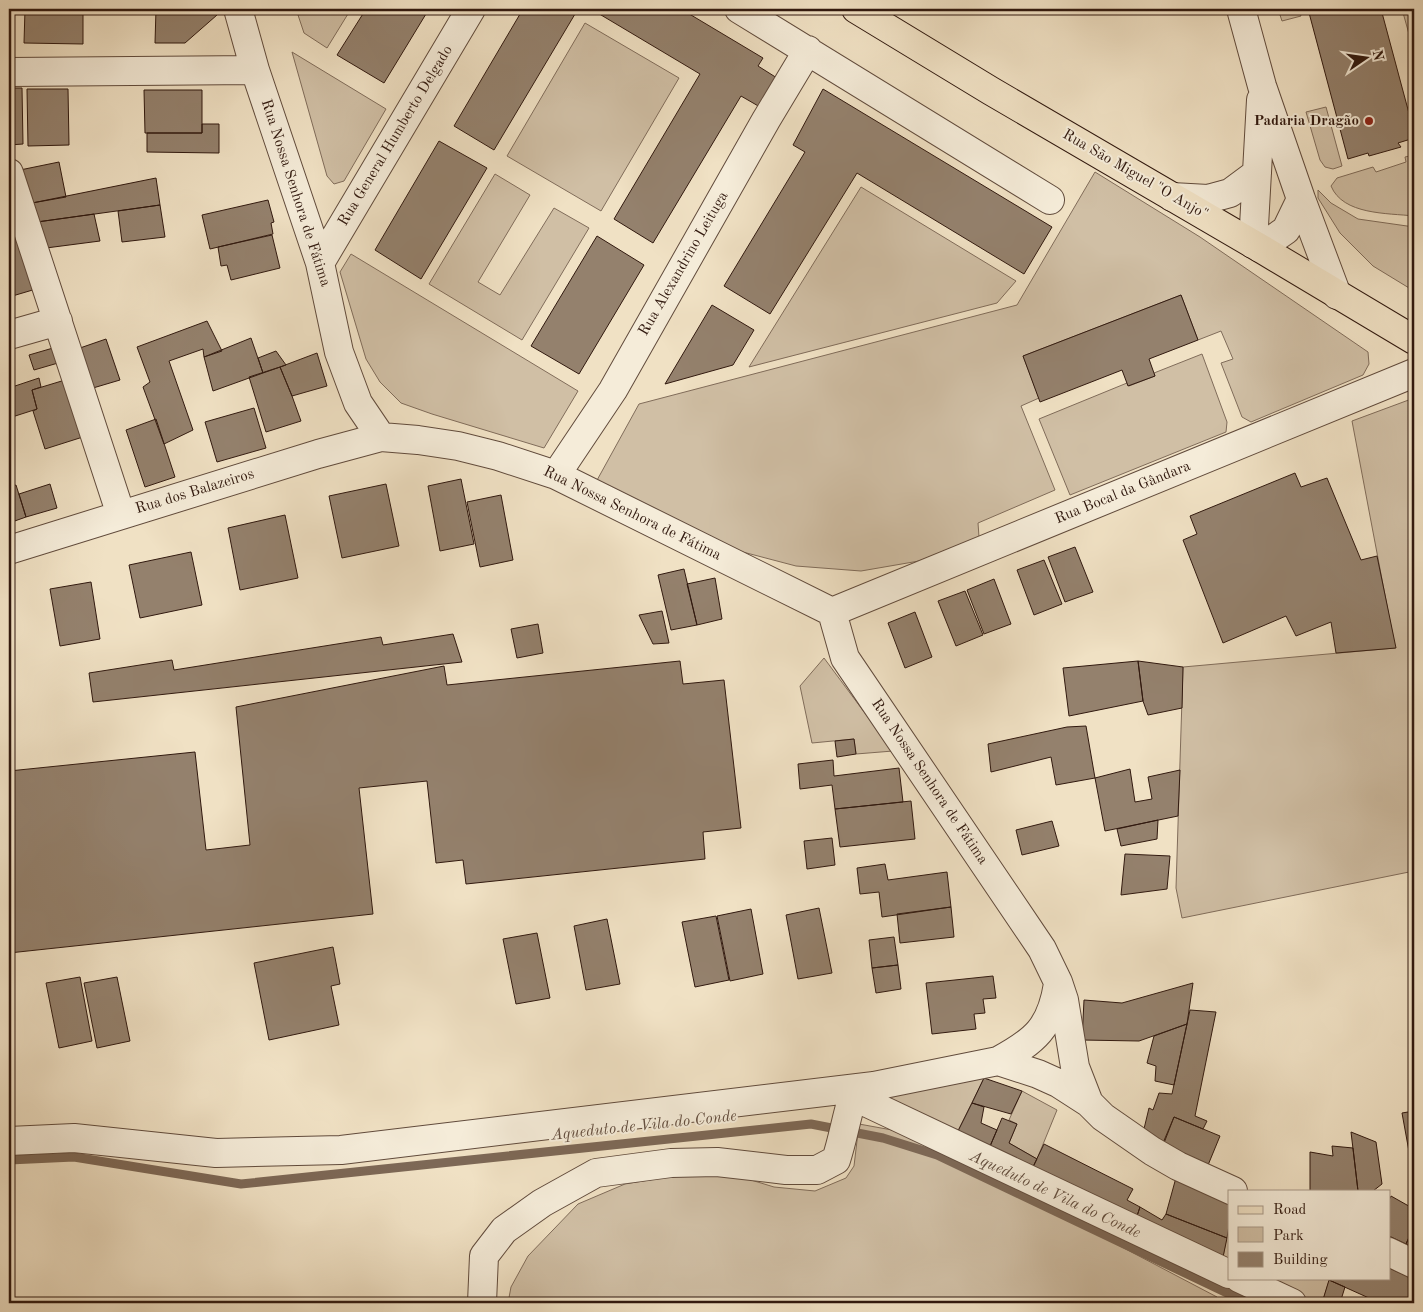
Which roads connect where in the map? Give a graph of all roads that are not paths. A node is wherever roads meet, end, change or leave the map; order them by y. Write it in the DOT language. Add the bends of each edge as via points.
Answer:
graph roads {
  1 [pos="238,9"];
  2 [pos="471,9"];
  3 [pos="739,9"];
  4 [pos="856,9"];
  5 [pos="1241,9"];
  6 [pos="808,50"];
  7 [pos="256,70"];
  8 [pos="9,72"];
  9 [pos="1262,86"];
  10 [pos="9,173"];
  11 [pos="1256,173"];
  12 [pos="1172,197"];
  13 [pos="1050,200"];
  14 [pos="1301,200"];
  15 [pos="1256,246"];
  16 [pos="320,263"];
  17 [pos="1338,295"];
  18 [pos="58,321"];
  19 [pos="9,335"];
  20 [pos="1414,340"];
  21 [pos="1414,373"];
  22 [pos="381,437"];
  23 [pos="556,475"];
  24 [pos="121,515"];
  25 [pos="9,550"];
  26 [pos="832,612"];
  27 [pos="1058,982"];
  28 [pos="998,1061"];
  29 [pos="846,1093"];
  30 [pos="1088,1102"];
  31 [pos="9,1141"];
  32 [pos="1231,1190"];
  33 [pos="1390,1252"];
  34 [pos="1414,1264"];
  35 [pos="1228,1274"];
  36 [pos="1243,1280"];
  37 [pos="482,1303"];
  38 [pos="1292,1303"];
  1 -- 7 [label="street, Rua Nossa Senhora de Fátima"];
  2 -- 16 [label="street, Rua General Humberto Delgado"];
  3 -- 6 [label="street"];
  4 -- 12 [label="main road, Rua São Miguel \"O Anjo\""];
  5 -- 9 [label="street"];
  6 -- 13 [label="street"];
  6 -- 23 [label="street, Rua Alexandrino Leituga" via="613,390"];
  7 -- 8 [label="street"];
  7 -- 16 [label="street, Rua Nossa Senhora de Fátima"];
  9 -- 11 [label="street"];
  9 -- 14 [label="street"];
  10 -- 18 [label="street"];
  11 -- 12 [label="street" via="1230,193 1208,200"];
  11 -- 15 [label="street"];
  12 -- 15 [label="main road, Rua São Miguel \"O Anjo\""];
  14 -- 15 [label="street" via="1286,230"];
  14 -- 17 [label="street"];
  15 -- 17 [label="main road, Rua São Miguel \"O Anjo\""];
  16 -- 22 [label="street, Rua Nossa Senhora de Fátima" via="339,352 358,402"];
  17 -- 20 [label="main road, Rua São Miguel \"O Anjo\""];
  18 -- 19 [label="street"];
  18 -- 24 [label="street"];
  21 -- 26 [label="street, Rua Bocal da Gândara"];
  22 -- 23 [label="street, Rua Nossa Senhora de Fátima" via="458,446"];
  22 -- 24 [label="street, Rua dos Balazeiros"];
  23 -- 26 [label="street, Rua Nossa Senhora de Fátima"];
  24 -- 25 [label="street, Rua dos Balazeiros"];
  26 -- 27 [label="street, Rua Nossa Senhora de Fátima" via="845,658 1042,949"];
  27 -- 28 [label="street" via="1055,1004 1035,1038"];
  27 -- 30 [label="street, Rua Nossa Senhora de Fátima" via="1075,1067"];
  28 -- 29 [label="street"];
  28 -- 30 [label="street" via="1058,1083"];
  29 -- 31 [label="street" via="341,1150 216,1153 74,1138"];
  29 -- 35 [label="street"];
  29 -- 37 [label="street" via="846,1120 836,1160 817,1170 717,1162 671,1163 596,1173 542,1203 504,1230 484,1256"];
  30 -- 32 [label="street" via="1104,1118 1152,1151"];
  33 -- 34 [label="street"];
  36 -- 38 [label="street"];
}
